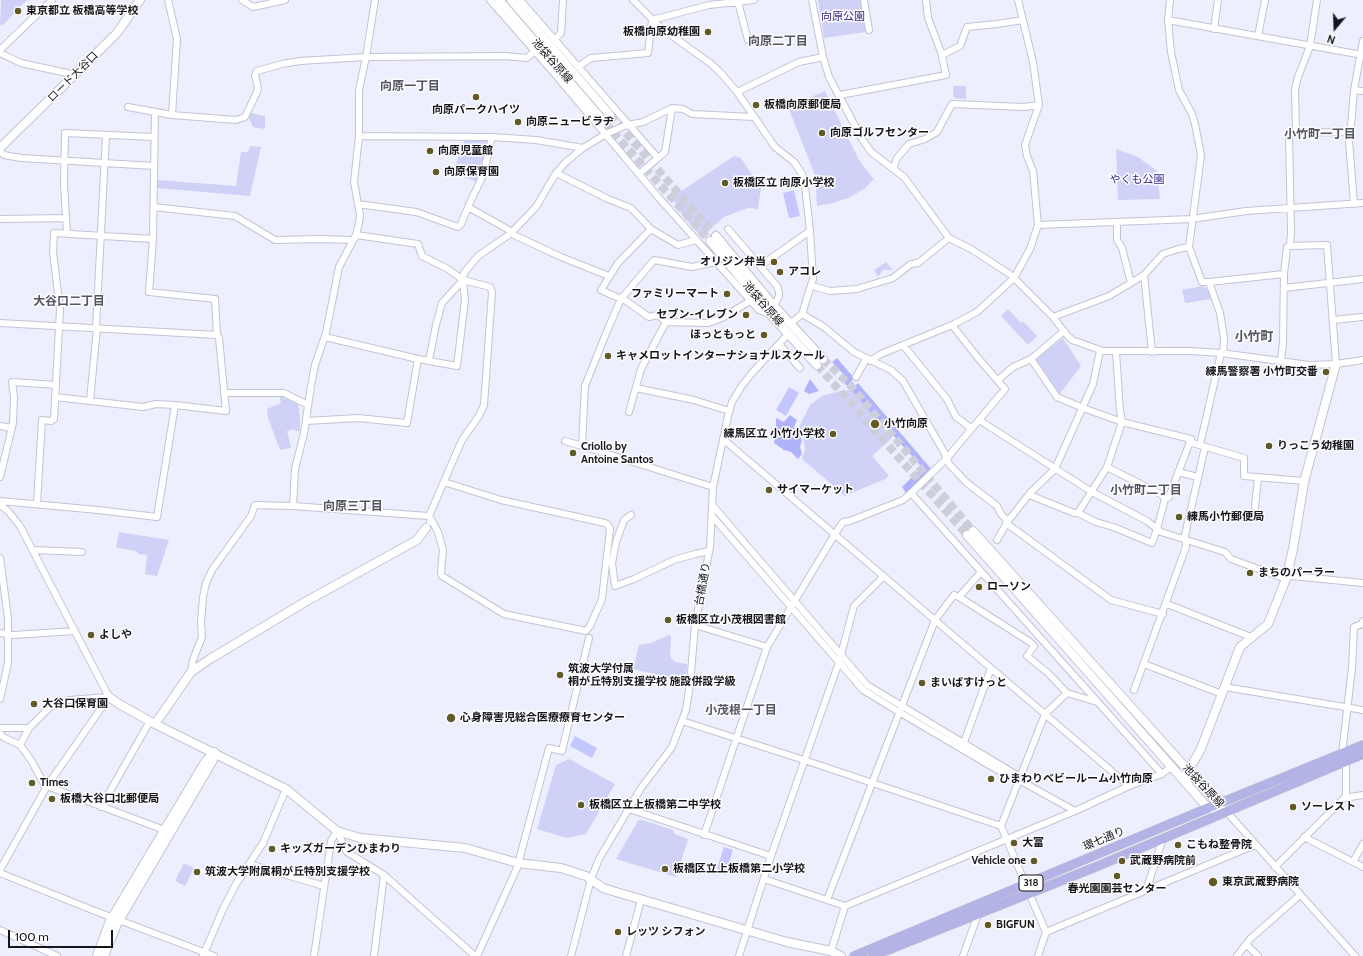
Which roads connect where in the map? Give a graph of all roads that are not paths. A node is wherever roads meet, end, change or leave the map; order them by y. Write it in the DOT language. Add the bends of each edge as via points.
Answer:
graph roads {
  1 [pos="52,0"];
  2 [pos="140,0"];
  3 [pos="168,0"];
  4 [pos="242,0"];
  5 [pos="284,0"];
  6 [pos="375,0"];
  7 [pos="490,0"];
  8 [pos="499,0"];
  9 [pos="511,0"];
  10 [pos="520,0"];
  11 [pos="563,0"];
  12 [pos="633,0"];
  13 [pos="754,0"];
  14 [pos="812,0"];
  15 [pos="864,0"];
  16 [pos="926,0"];
  17 [pos="1018,0"];
  18 [pos="1170,0"];
  19 [pos="1218,0"];
  20 [pos="1265,0"];
  21 [pos="1317,0"];
  22 [pos="738,2"];
  23 [pos="711,3"];
  24 [pos="652,20"];
  25 [pos="1023,20"];
  26 [pos="1168,20"];
  27 [pos="1214,29"];
  28 [pos="869,30"];
  29 [pos="1258,36"];
  30 [pos="554,40"];
  31 [pos="748,40"];
  32 [pos="1363,41"];
  33 [pos="1310,46"];
  34 [pos="0,51"];
  35 [pos="535,51"];
  36 [pos="942,55"];
  37 [pos="1362,55"];
  38 [pos="366,57"];
  39 [pos="822,57"];
  40 [pos="578,67"];
  41 [pos="76,75"];
  42 [pos="1354,90"];
  43 [pos="1363,91"];
  44 [pos="737,92"];
  45 [pos="840,95"];
  46 [pos="1038,105"];
  47 [pos="128,107"];
  48 [pos="672,108"];
  49 [pos="155,112"];
  50 [pos="172,115"];
  51 [pos="610,116"];
  52 [pos="754,117"];
  53 [pos="605,123"];
  54 [pos="629,125"];
  55 [pos="1296,132"];
  56 [pos="606,134"];
  57 [pos="106,135"];
  58 [pos="1350,135"];
  59 [pos="359,136"];
  60 [pos="154,137"];
  61 [pos="492,137"];
  62 [pos="583,148"];
  63 [pos="0,150"];
  64 [pos="657,157"];
  65 [pos="64,161"];
  66 [pos="104,163"];
  67 [pos="154,166"];
  68 [pos="893,169"];
  69 [pos="556,173"];
  70 [pos="639,174"];
  71 [pos="1363,203"];
  72 [pos="358,204"];
  73 [pos="1354,204"];
  74 [pos="154,207"];
  75 [pos="468,207"];
  76 [pos="1291,208"];
  77 [pos="66,218"];
  78 [pos="0,219"];
  79 [pos="1192,220"];
  80 [pos="1117,222"];
  81 [pos="1038,225"];
  82 [pos="651,229"];
  83 [pos="728,229"];
  84 [pos="810,231"];
  85 [pos="512,232"];
  86 [pos="67,233"];
  87 [pos="101,235"];
  88 [pos="354,238"];
  89 [pos="949,238"];
  90 [pos="153,239"];
  91 [pos="696,240"];
  92 [pos="1290,246"];
  93 [pos="1189,247"];
  94 [pos="716,262"];
  95 [pos="760,266"];
  96 [pos="1284,274"];
  97 [pos="1144,275"];
  98 [pos="609,276"];
  99 [pos="1014,278"];
  100 [pos="1363,279"];
  101 [pos="463,280"];
  102 [pos="1209,282"];
  103 [pos="1131,283"];
  104 [pos="1331,283"];
  105 [pos="812,286"];
  106 [pos="1284,288"];
  107 [pos="622,299"];
  108 [pos="750,301"];
  109 [pos="774,306"];
  110 [pos="802,314"];
  111 [pos="771,315"];
  112 [pos="1363,317"];
  113 [pos="1053,318"];
  114 [pos="1333,320"];
  115 [pos="666,322"];
  116 [pos="0,324"];
  117 [pos="790,324"];
  118 [pos="952,325"];
  119 [pos="60,327"];
  120 [pos="96,328"];
  121 [pos="1064,331"];
  122 [pos="789,333"];
  123 [pos="217,335"];
  124 [pos="325,337"];
  125 [pos="779,344"];
  126 [pos="903,345"];
  127 [pos="1100,351"];
  128 [pos="1116,352"];
  129 [pos="1152,352"];
  130 [pos="1222,353"];
  131 [pos="418,359"];
  132 [pos="823,359"];
  133 [pos="429,360"];
  134 [pos="868,360"];
  135 [pos="1031,360"];
  136 [pos="1363,360"];
  137 [pos="1281,361"];
  138 [pos="1336,364"];
  139 [pos="817,365"];
  140 [pos="800,368"];
  141 [pos="856,376"];
  142 [pos="998,380"];
  143 [pos="56,386"];
  144 [pos="636,388"];
  145 [pos="224,393"];
  146 [pos="55,397"];
  147 [pos="90,400"];
  148 [pos="175,405"];
  149 [pos="308,405"];
  150 [pos="1083,408"];
  151 [pos="729,411"];
  152 [pos="629,412"];
  153 [pos="978,420"];
  154 [pos="306,421"];
  155 [pos="1122,422"];
  156 [pos="0,426"];
  157 [pos="12,428"];
  158 [pos="971,428"];
  159 [pos="723,439"];
  160 [pos="565,441"];
  161 [pos="1189,442"];
  162 [pos="582,446"];
  163 [pos="1202,446"];
  164 [pos="946,458"];
  165 [pos="1107,467"];
  166 [pos="1055,469"];
  167 [pos="1178,472"];
  168 [pos="0,477"];
  169 [pos="1198,477"];
  170 [pos="1258,478"];
  171 [pos="444,482"];
  172 [pos="1304,482"];
  173 [pos="713,487"];
  174 [pos="1092,492"];
  175 [pos="912,493"];
  176 [pos="1030,494"];
  177 [pos="1165,499"];
  178 [pos="0,501"];
  179 [pos="37,504"];
  180 [pos="0,505"];
  181 [pos="293,506"];
  182 [pos="713,506"];
  183 [pos="1256,507"];
  184 [pos="1078,513"];
  185 [pos="631,515"];
  186 [pos="712,516"];
  187 [pos="430,518"];
  188 [pos="1007,522"];
  189 [pos="426,528"];
  190 [pos="1157,530"];
  191 [pos="835,534"];
  192 [pos="997,540"];
  193 [pos="1186,541"];
  194 [pos="33,550"];
  195 [pos="709,551"];
  196 [pos="82,552"];
  197 [pos="0,558"];
  198 [pos="981,572"];
  199 [pos="884,576"];
  200 [pos="1286,578"];
  201 [pos="1363,583"];
  202 [pos="959,597"];
  203 [pos="793,603"];
  204 [pos="1167,604"];
  205 [pos="1162,614"];
  206 [pos="935,620"];
  207 [pos="1363,621"];
  208 [pos="695,624"];
  209 [pos="75,632"];
  210 [pos="0,634"];
  211 [pos="8,635"];
  212 [pos="1251,637"];
  213 [pos="589,638"];
  214 [pos="767,647"];
  215 [pos="840,658"];
  216 [pos="1144,664"];
  217 [pos="991,668"];
  218 [pos="191,672"];
  219 [pos="1134,690"];
  220 [pos="1223,690"];
  221 [pos="1067,693"];
  222 [pos="109,697"];
  223 [pos="0,699"];
  224 [pos="1097,702"];
  225 [pos="1346,708"];
  226 [pos="900,710"];
  227 [pos="1363,710"];
  228 [pos="1045,714"];
  229 [pos="682,721"];
  230 [pos="153,722"];
  231 [pos="0,728"];
  232 [pos="29,728"];
  233 [pos="0,734"];
  234 [pos="737,738"];
  235 [pos="20,745"];
  236 [pos="1363,745"];
  237 [pos="963,747"];
  238 [pos="214,752"];
  239 [pos="1363,754"];
  240 [pos="1344,758"];
  241 [pos="804,760"];
  242 [pos="1172,766"];
  243 [pos="1188,771"];
  244 [pos="1162,774"];
  245 [pos="1019,780"];
  246 [pos="872,783"];
  247 [pos="1188,785"];
  248 [pos="47,786"];
  249 [pos="1129,786"];
  250 [pos="286,789"];
  251 [pos="1363,795"];
  252 [pos="1346,797"];
  253 [pos="1219,804"];
  254 [pos="101,807"];
  255 [pos="1208,808"];
  256 [pos="629,810"];
  257 [pos="1075,811"];
  258 [pos="1226,811"];
  259 [pos="1001,826"];
  260 [pos="167,831"];
  261 [pos="337,831"];
  262 [pos="704,834"];
  263 [pos="1304,837"];
  264 [pos="1162,838"];
  265 [pos="1007,840"];
  266 [pos="1363,844"];
  267 [pos="1255,845"];
  268 [pos="771,856"];
  269 [pos="1354,862"];
  270 [pos="518,863"];
  271 [pos="249,864"];
  272 [pos="1275,867"];
  273 [pos="1363,867"];
  274 [pos="0,870"];
  275 [pos="0,873"];
  276 [pos="384,875"];
  277 [pos="591,879"];
  278 [pos="764,879"];
  279 [pos="324,886"];
  280 [pos="1027,889"];
  281 [pos="1149,889"];
  282 [pos="1300,895"];
  283 [pos="641,900"];
  284 [pos="827,900"];
  285 [pos="845,906"];
  286 [pos="978,914"];
  287 [pos="116,919"];
  288 [pos="0,930"];
  289 [pos="747,930"];
  290 [pos="1046,932"];
  291 [pos="1246,944"];
  292 [pos="831,952"];
  293 [pos="203,955"];
  294 [pos="58,956"];
  295 [pos="97,956"];
  296 [pos="104,956"];
  297 [pos="214,956"];
  298 [pos="314,956"];
  299 [pos="374,956"];
  300 [pos="476,956"];
  301 [pos="570,956"];
  302 [pos="626,956"];
  303 [pos="739,956"];
  304 [pos="841,956"];
  305 [pos="854,956"];
  306 [pos="873,956"];
  307 [pos="963,956"];
  308 [pos="1038,956"];
  309 [pos="1237,956"];
  310 [pos="1258,956"];
  311 [pos="1355,956"];
  1 -- 34 [label="street"];
  2 -- 41 [label="street, ロード大谷口" via="117,33"];
  3 -- 50 [label="street" via="177,39"];
  4 -- 5 [label="street" via="253,7"];
  6 -- 38 [label="street"];
  7 -- 35 [label="street"];
  8 -- 53 [label="street, 池袋谷原線"];
  9 -- 51 [label="street, 池袋谷原線"];
  10 -- 30 [label="street"];
  11 -- 30 [label="street" via="561,33"];
  12 -- 24 [label="street"];
  13 -- 22 [label="street"];
  14 -- 39 [label="street"];
  15 -- 28 [label="street"];
  16 -- 36 [label="street" via="928,18"];
  17 -- 25 [label="street"];
  18 -- 26 [label="street"];
  19 -- 27 [label="street"];
  20 -- 29 [label="street"];
  21 -- 33 [label="street"];
  22 -- 23 [label="street"];
  22 -- 31 [label="street"];
  23 -- 24 [label="street"];
  24 -- 40 [label="street" via="648,53 591,58"];
  24 -- 44 [label="street" via="710,63"];
  25 -- 36 [label="street" via="967,27 960,46"];
  25 -- 46 [label="street" via="1033,62"];
  26 -- 27 [label="street"];
  26 -- 79 [label="street" via="1171,52 1179,90 1192,114 1201,155"];
  27 -- 29 [label="street"];
  29 -- 33 [label="street"];
  30 -- 40 [label="street"];
  32 -- 37 [label="street"];
  33 -- 37 [label="street"];
  33 -- 55 [label="street" via="1295,89"];
  34 -- 41 [label="street" via="21,63"];
  35 -- 38 [label="street" via="527,58"];
  35 -- 56 [label="street"];
  36 -- 45 [label="street" via="946,75"];
  37 -- 42 [label="street"];
  38 -- 50 [label="street" via="300,61 257,71 257,92 244,117 236,120"];
  38 -- 59 [label="street" via="359,90"];
  39 -- 44 [label="street" via="799,62"];
  39 -- 45 [label="street" via="829,77"];
  40 -- 54 [label="street"];
  41 -- 63 [label="street, ロード大谷口"];
  42 -- 43 [label="street"];
  42 -- 58 [label="street"];
  44 -- 52 [label="street"];
  45 -- 68 [label="street" via="866,146"];
  46 -- 68 [label="street" via="1024,107 952,104 937,132 910,144 897,158"];
  46 -- 81 [label="street" via="1026,144 1027,156 1033,171"];
  47 -- 49 [label="street"];
  48 -- 52 [label="street" via="692,114"];
  48 -- 54 [label="street" via="643,122"];
  48 -- 64 [label="street" via="665,152"];
  49 -- 50 [label="street"];
  49 -- 60 [label="street"];
  52 -- 84 [label="street" via="775,147 794,162 802,174"];
  54 -- 56 [label="street"];
  54 -- 64 [label="street"];
  55 -- 58 [label="street" via="1346,132"];
  55 -- 76 [label="street" via="1288,133"];
  56 -- 62 [label="street"];
  56 -- 70 [label="street"];
  57 -- 60 [label="street"];
  57 -- 65 [label="street" via="66,133"];
  57 -- 66 [label="street"];
  58 -- 73 [label="street"];
  59 -- 61 [label="street"];
  59 -- 72 [label="street" via="354,182"];
  60 -- 67 [label="street"];
  61 -- 62 [label="street" via="536,140"];
  61 -- 75 [label="street" via="483,175"];
  62 -- 69 [label="street"];
  63 -- 65 [label="street" via="8,156"];
  64 -- 70 [label="street"];
  65 -- 66 [label="street"];
  65 -- 77 [label="street"];
  66 -- 67 [label="street"];
  66 -- 87 [label="street"];
  67 -- 74 [label="street"];
  68 -- 89 [label="street" via="904,178"];
  69 -- 82 [label="street" via="631,208"];
  69 -- 85 [label="street" via="536,207"];
  70 -- 91 [label="street"];
  71 -- 73 [label="street"];
  72 -- 75 [label="street" via="416,212 458,227"];
  72 -- 88 [label="street" via="360,215"];
  73 -- 76 [label="street"];
  74 -- 88 [label="street" via="235,216 275,240"];
  74 -- 90 [label="street"];
  75 -- 85 [label="street"];
  76 -- 79 [label="street" via="1246,211"];
  76 -- 92 [label="street"];
  77 -- 78 [label="street"];
  77 -- 86 [label="street"];
  79 -- 80 [label="street"];
  79 -- 93 [label="street"];
  80 -- 81 [label="street"];
  80 -- 103 [label="street" via="1117,240 1122,248"];
  81 -- 99 [label="street" via="1030,249"];
  82 -- 91 [label="street" via="678,245"];
  82 -- 98 [label="street"];
  83 -- 95 [label="street"];
  84 -- 95 [label="street"];
  84 -- 105 [label="street"];
  85 -- 98 [label="street" via="561,257"];
  85 -- 101 [label="street" via="478,256 464,273"];
  86 -- 87 [label="street"];
  86 -- 119 [label="street" via="54,233 53,252"];
  87 -- 90 [label="street"];
  87 -- 120 [label="street"];
  88 -- 101 [label="street" via="418,244 422,256"];
  88 -- 124 [label="street" via="339,267"];
  89 -- 99 [label="street"];
  89 -- 105 [label="street" via="918,263 911,264 893,278 857,288 830,291"];
  90 -- 123 [label="street" via="149,292 215,299"];
  91 -- 94 [label="street"];
  92 -- 96 [label="street" via="1287,247"];
  92 -- 104 [label="street" via="1327,245"];
  93 -- 97 [label="street" via="1163,254"];
  93 -- 102 [label="street" via="1202,282"];
  94 -- 107 [label="street" via="692,267 654,260"];
  94 -- 108 [label="street"];
  95 -- 109 [label="street" via="777,286 779,296"];
  96 -- 102 [label="street"];
  96 -- 106 [label="street"];
  97 -- 103 [label="street"];
  97 -- 129 [label="street"];
  98 -- 107 [label="street" via="601,290"];
  99 -- 113 [label="street"];
  99 -- 118 [label="street" via="977,312"];
  100 -- 104 [label="street"];
  101 -- 133 [label="street" via="442,303"];
  101 -- 133 [label="street" via="465,300 457,366"];
  101 -- 171 [label="street" via="490,287 492,292 484,406 462,440"];
  102 -- 130 [label="street" via="1220,313 1224,338"];
  103 -- 113 [label="street" via="1109,296"];
  104 -- 106 [label="street"];
  104 -- 114 [label="street"];
  105 -- 110 [label="street"];
  106 -- 137 [label="street"];
  107 -- 115 [label="street" via="649,316 658,315"];
  107 -- 162 [label="street" via="585,386"];
  108 -- 111 [label="street" via="759,310"];
  108 -- 115 [label="street" via="722,318 708,323"];
  109 -- 111 [label="street, 池袋谷原線" via="713,238"];
  109 -- 117 [label="street, 池袋谷原線"];
  110 -- 117 [label="street"];
  110 -- 134 [label="street"];
  111 -- 122 [label="street, 池袋谷原線"];
  112 -- 114 [label="street"];
  113 -- 121 [label="street"];
  114 -- 138 [label="street"];
  115 -- 144 [label="street" via="641,369"];
  116 -- 119 [label="street"];
  117 -- 132 [label="street, 池袋谷原線"];
  118 -- 126 [label="street"];
  118 -- 142 [label="street"];
  119 -- 120 [label="street"];
  119 -- 143 [label="street"];
  120 -- 123 [label="street"];
  120 -- 147 [label="street"];
  121 -- 127 [label="street" via="1072,340"];
  121 -- 135 [label="street"];
  122 -- 125 [label="street, 台橋通り"];
  122 -- 139 [label="street, 池袋谷原線"];
  123 -- 145 [label="street"];
  124 -- 131 [label="street"];
  124 -- 149 [label="street" via="315,365"];
  125 -- 140 [label="street"];
  125 -- 151 [label="street, 台橋通り" via="741,388"];
  126 -- 134 [label="street"];
  126 -- 158 [label="street" via="947,399 956,417"];
  127 -- 128 [label="street"];
  127 -- 150 [label="street" via="1095,380"];
  128 -- 129 [label="street"];
  128 -- 155 [label="street"];
  129 -- 130 [label="street"];
  130 -- 137 [label="street"];
  130 -- 163 [label="street"];
  131 -- 133 [label="street"];
  131 -- 154 [label="street" via="406,423 358,418"];
  134 -- 141 [label="street"];
  134 -- 164 [label="street" via="891,370 903,381"];
  135 -- 142 [label="street" via="1013,367"];
  135 -- 150 [label="street" via="1057,397"];
  136 -- 138 [label="street"];
  137 -- 138 [label="street" via="1309,365"];
  138 -- 172 [label="street"];
  142 -- 153 [label="street" via="1004,389"];
  143 -- 146 [label="street"];
  143 -- 157 [label="street" via="12,382"];
  144 -- 151 [label="street" via="694,400"];
  144 -- 152 [label="street"];
  145 -- 148 [label="street" via="226,411"];
  145 -- 149 [label="street" via="284,393"];
  146 -- 147 [label="street"];
  146 -- 179 [label="street" via="54,419 42,420"];
  147 -- 148 [label="street" via="144,407 156,404"];
  148 -- 179 [label="street" via="157,516"];
  149 -- 154 [label="street"];
  150 -- 155 [label="street"];
  150 -- 166 [label="street"];
  151 -- 159 [label="street, 台橋通り"];
  153 -- 158 [label="street"];
  153 -- 166 [label="street"];
  154 -- 181 [label="street" via="295,469"];
  155 -- 161 [label="street" via="1191,439"];
  155 -- 165 [label="street"];
  156 -- 157 [label="street"];
  157 -- 168 [label="street"];
  158 -- 164 [label="street"];
  159 -- 173 [label="street, 台橋通り"];
  159 -- 191 [label="street"];
  160 -- 162 [label="street"];
  161 -- 163 [label="street"];
  161 -- 167 [label="street"];
  162 -- 173 [label="street"];
  163 -- 169 [label="street"];
  163 -- 170 [label="street" via="1244,458 1244,476"];
  164 -- 175 [label="street"];
  164 -- 188 [label="street" via="967,483 997,506"];
  165 -- 174 [label="street"];
  165 -- 177 [label="street" via="1162,495"];
  166 -- 174 [label="street"];
  166 -- 176 [label="street"];
  167 -- 169 [label="street"];
  167 -- 177 [label="street" via="1169,497"];
  169 -- 193 [label="street" via="1185,535"];
  170 -- 172 [label="street"];
  170 -- 183 [label="street"];
  171 -- 187 [label="street"];
  171 -- 187 [label="street" via="501,500 608,525 610,529 602,599 590,626 586,631 504,614 442,576 440,572 443,550 438,532"];
  172 -- 200 [label="street"];
  173 -- 182 [label="street, 台橋通り"];
  174 -- 184 [label="street"];
  174 -- 190 [label="street" via="1147,521"];
  175 -- 191 [label="street" via="903,500 843,522"];
  175 -- 198 [label="street"];
  176 -- 184 [label="street"];
  176 -- 188 [label="street"];
  177 -- 190 [label="street"];
  178 -- 179 [label="street"];
  180 -- 194 [label="street" via="20,526"];
  181 -- 187 [label="street"];
  181 -- 218 [label="street" via="255,505 251,516 212,570 203,597 202,637"];
  182 -- 186 [label="street, 台橋通り"];
  182 -- 203 [label="street"];
  184 -- 190 [label="street" via="1149,543 1154,540"];
  185 -- 195 [label="street" via="624,520 616,542 612,563 615,586 674,560"];
  186 -- 195 [label="street, 台橋通り"];
  186 -- 203 [label="street"];
  187 -- 189 [label="street"];
  188 -- 192 [label="street"];
  188 -- 205 [label="street" via="1111,600"];
  189 -- 218 [label="street" via="417,540 306,602"];
  190 -- 193 [label="street"];
  191 -- 199 [label="street"];
  191 -- 203 [label="street"];
  193 -- 200 [label="street" via="1225,552 1231,559"];
  193 -- 204 [label="street"];
  194 -- 196 [label="street"];
  194 -- 209 [label="street"];
  195 -- 208 [label="street, 台橋通り"];
  197 -- 211 [label="street"];
  198 -- 202 [label="street"];
  198 -- 224 [label="street"];
  199 -- 206 [label="street"];
  199 -- 215 [label="street" via="854,606"];
  200 -- 201 [label="street" via="1292,576"];
  200 -- 212 [label="street" via="1268,624"];
  202 -- 206 [label="street" via="954,595"];
  202 -- 221 [label="street" via="1030,642 1034,646 1027,656"];
  203 -- 214 [label="street"];
  203 -- 215 [label="street"];
  204 -- 205 [label="street"];
  204 -- 212 [label="street"];
  205 -- 216 [label="street"];
  206 -- 217 [label="street"];
  206 -- 226 [label="street"];
  207 -- 225 [label="street" via="1354,627 1352,668"];
  208 -- 214 [label="street"];
  208 -- 229 [label="street, 台橋通り" via="690,684"];
  209 -- 211 [label="street"];
  209 -- 222 [label="street"];
  210 -- 211 [label="street"];
  211 -- 223 [label="street" via="8,663"];
  212 -- 220 [label="street" via="1240,647"];
  213 -- 270 [label="street" via="562,751 549,748"];
  214 -- 234 [label="street"];
  215 -- 226 [label="street" via="867,685"];
  215 -- 241 [label="street"];
  216 -- 219 [label="street"];
  216 -- 220 [label="street"];
  217 -- 228 [label="street"];
  217 -- 237 [label="street"];
  218 -- 230 [label="street"];
  220 -- 225 [label="street"];
  220 -- 243 [label="street" via="1200,751"];
  221 -- 224 [label="street"];
  221 -- 228 [label="street"];
  222 -- 230 [label="street"];
  222 -- 232 [label="street" via="69,700 50,707"];
  222 -- 248 [label="street"];
  224 -- 244 [label="street"];
  225 -- 227 [label="street"];
  225 -- 240 [label="street"];
  226 -- 237 [label="street"];
  226 -- 246 [label="street"];
  228 -- 245 [label="street"];
  228 -- 249 [label="street"];
  229 -- 234 [label="street"];
  229 -- 256 [label="street, 台橋通り" via="672,747 641,788"];
  230 -- 238 [label="street"];
  230 -- 254 [label="street"];
  231 -- 232 [label="street"];
  232 -- 235 [label="street"];
  233 -- 235 [label="street"];
  234 -- 241 [label="street"];
  234 -- 262 [label="street"];
  235 -- 248 [label="street"];
  236 -- 240 [label="main road, 環七通り / 318"];
  237 -- 245 [label="street"];
  238 -- 250 [label="street"];
  238 -- 260 [label="street" via="213,760"];
  239 -- 240 [label="main road, 環七通り / 318"];
  240 -- 252 [label="street"];
  240 -- 253 [label="main road, 環七通り / 318"];
  240 -- 258 [label="main road, 環七通り / 318"];
  241 -- 246 [label="street"];
  241 -- 268 [label="street"];
  242 -- 243 [label="street, 池袋谷原線" via="970,533 1033,597"];
  242 -- 244 [label="street"];
  242 -- 247 [label="street, 池袋谷原線"];
  243 -- 247 [label="street"];
  243 -- 253 [label="street, 池袋谷原線"];
  244 -- 249 [label="street"];
  245 -- 257 [label="street"];
  245 -- 259 [label="street"];
  246 -- 259 [label="street"];
  246 -- 284 [label="street"];
  247 -- 255 [label="street, 池袋谷原線"];
  248 -- 254 [label="street"];
  248 -- 274 [label="street"];
  249 -- 257 [label="street"];
  250 -- 261 [label="street"];
  250 -- 271 [label="street" via="263,843"];
  251 -- 252 [label="street"];
  252 -- 263 [label="street"];
  253 -- 255 [label="main road, 環七通り / 318"];
  253 -- 258 [label="street, 池袋谷原線"];
  254 -- 260 [label="street"];
  255 -- 258 [label="street, 池袋谷原線"];
  255 -- 280 [label="main road, 環七通り / 318"];
  256 -- 262 [label="street"];
  256 -- 277 [label="street, 台橋通り" via="599,859"];
  257 -- 265 [label="street"];
  258 -- 264 [label="main road, 環七通り / 318"];
  258 -- 267 [label="street"];
  259 -- 265 [label="street"];
  260 -- 287 [label="street"];
  261 -- 270 [label="street" via="360,838 465,848"];
  261 -- 276 [label="street" via="347,852"];
  261 -- 279 [label="street" via="331,841"];
  262 -- 268 [label="street"];
  263 -- 269 [label="street"];
  263 -- 272 [label="street"];
  264 -- 280 [label="main road, 環七通り / 318"];
  264 -- 281 [label="street"];
  265 -- 280 [label="street"];
  265 -- 285 [label="street"];
  266 -- 269 [label="street"];
  267 -- 272 [label="street"];
  267 -- 281 [label="street"];
  268 -- 278 [label="street"];
  269 -- 273 [label="street"];
  270 -- 277 [label="street" via="561,868"];
  270 -- 300 [label="street" via="501,906"];
  271 -- 279 [label="street"];
  271 -- 293 [label="street" via="223,909"];
  272 -- 282 [label="street"];
  275 -- 287 [label="street"];
  276 -- 299 [label="street"];
  276 -- 300 [label="street"];
  277 -- 283 [label="street" via="603,888"];
  277 -- 301 [label="street, 台橋通り"];
  278 -- 284 [label="street"];
  278 -- 289 [label="street"];
  279 -- 298 [label="street"];
  280 -- 286 [label="main road, 環七通り / 318"];
  280 -- 290 [label="street"];
  280 -- 305 [label="main road, 環七通り / 318"];
  281 -- 290 [label="street"];
  282 -- 291 [label="street"];
  282 -- 311 [label="street"];
  283 -- 289 [label="street"];
  283 -- 302 [label="street"];
  284 -- 285 [label="street"];
  285 -- 292 [label="street"];
  286 -- 306 [label="main road, 環七通り / 318"];
  286 -- 307 [label="street"];
  287 -- 293 [label="street"];
  287 -- 295 [label="street"];
  287 -- 296 [label="street"];
  288 -- 294 [label="street"];
  289 -- 292 [label="street"];
  289 -- 303 [label="street"];
  290 -- 308 [label="street"];
  291 -- 309 [label="street"];
  291 -- 310 [label="street"];
  292 -- 304 [label="street"];
  293 -- 297 [label="street"];
}
